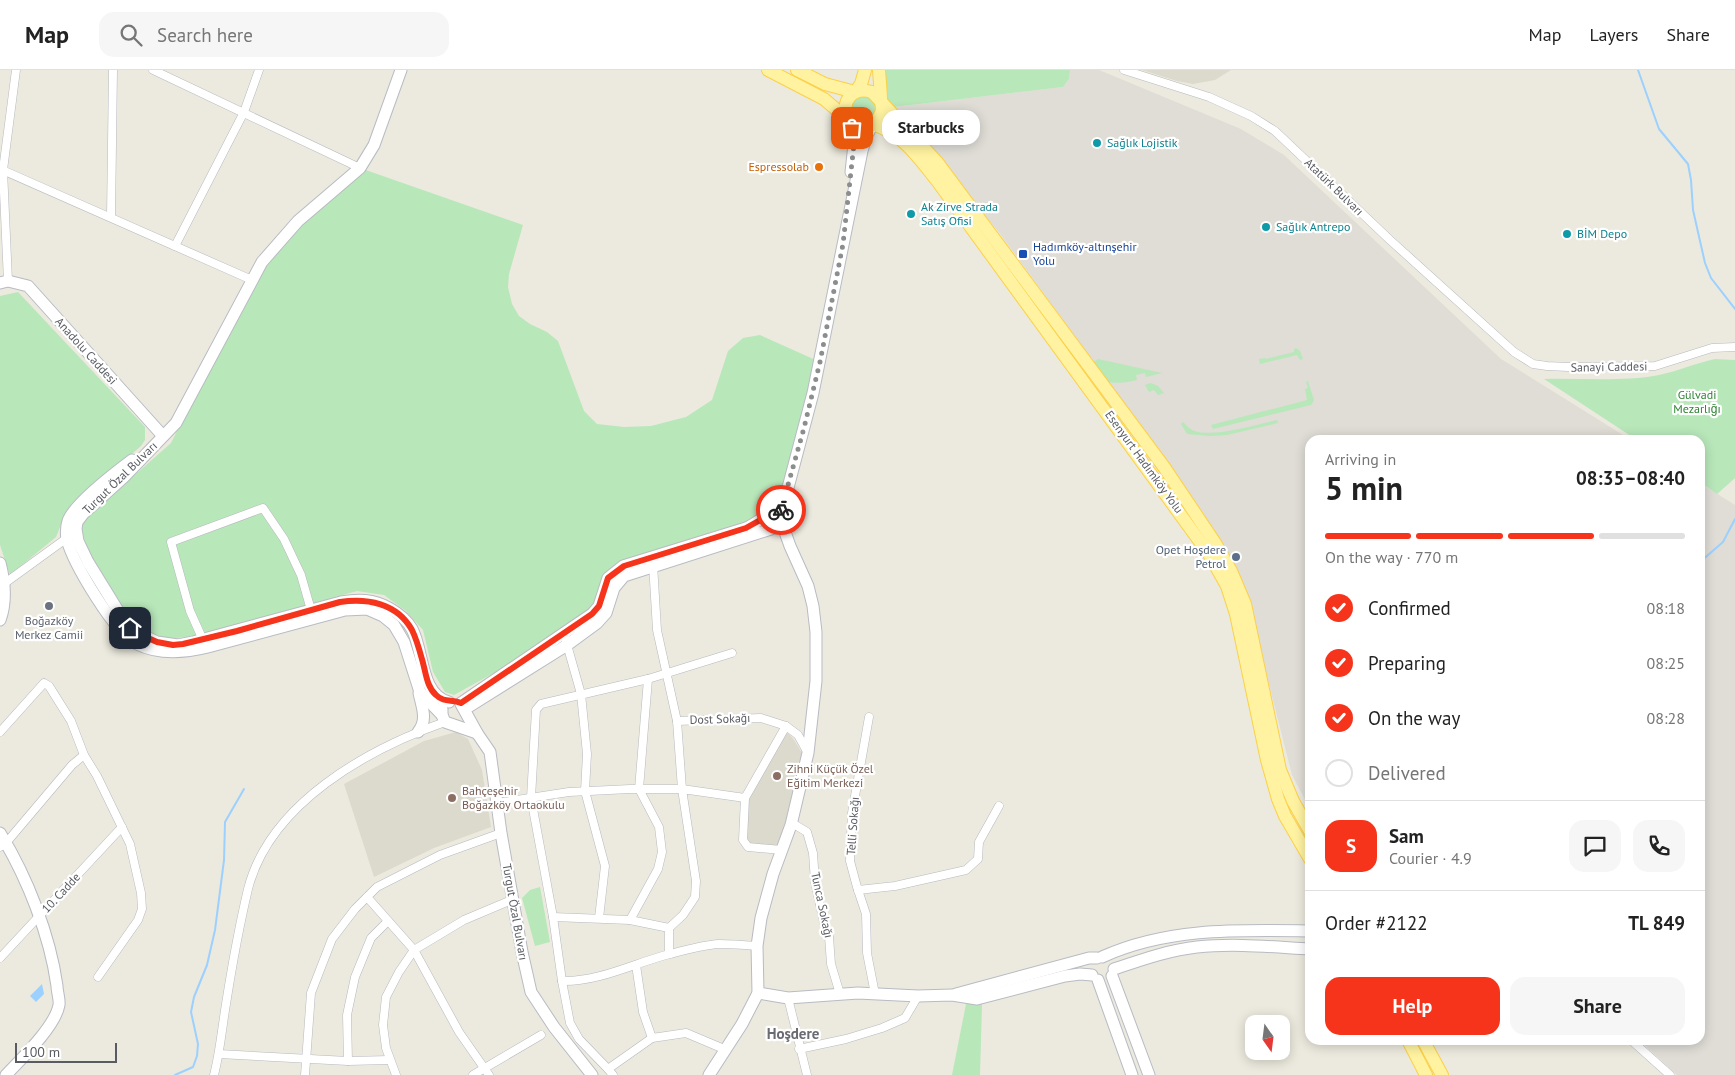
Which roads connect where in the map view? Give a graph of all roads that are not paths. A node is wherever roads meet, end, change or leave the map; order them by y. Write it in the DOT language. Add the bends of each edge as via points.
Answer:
graph roads {
  1 [pos="16,70"];
  2 [pos="113,70"];
  3 [pos="153,70"];
  4 [pos="259,70"];
  5 [pos="401,70"];
  6 [pos="768,70"];
  7 [pos="797,70"];
  8 [pos="865,70"];
  9 [pos="879,70"];
  10 [pos="1124,70"];
  11 [pos="855,92"];
  12 [pos="880,100"];
  13 [pos="244,112"];
  14 [pos="848,119"];
  15 [pos="873,124"];
  16 [pos="360,168"];
  17 [pos="2,170"];
  18 [pos="111,217"];
  19 [pos="843,244"];
  20 [pos="174,246"];
  21 [pos="252,280"];
  22 [pos="4,282"];
  23 [pos="1735,347"];
  24 [pos="1514,352"];
  25 [pos="163,436"];
  26 [pos="780,518"];
  27 [pos="1201,532"];
  28 [pos="67,538"];
  29 [pos="652,561"];
  30 [pos="0,563"];
  31 [pos="5,583"];
  32 [pos="311,610"];
  33 [pos="0,620"];
  34 [pos="566,639"];
  35 [pos="203,640"];
  36 [pos="732,654"];
  37 [pos="668,673"];
  38 [pos="648,679"];
  39 [pos="418,689"];
  40 [pos="581,694"];
  41 [pos="460,707"];
  42 [pos="869,717"];
  43 [pos="448,721"];
  44 [pos="677,721"];
  45 [pos="786,726"];
  46 [pos="0,732"];
  47 [pos="418,732"];
  48 [pos="477,733"];
  49 [pos="808,753"];
  50 [pos="84,755"];
  51 [pos="682,789"];
  52 [pos="639,790"];
  53 [pos="585,792"];
  54 [pos="531,798"];
  55 [pos="745,798"];
  56 [pos="497,803"];
  57 [pos="999,806"];
  58 [pos="1305,822"];
  59 [pos="792,823"];
  60 [pos="122,827"];
  61 [pos="501,833"];
  62 [pos="2,841"];
  63 [pos="782,850"];
  64 [pos="1305,850"];
  65 [pos="858,890"];
  66 [pos="367,897"];
  67 [pos="514,899"];
  68 [pos="40,916"];
  69 [pos="553,917"];
  70 [pos="599,918"];
  71 [pos="630,920"];
  72 [pos="388,921"];
  73 [pos="669,928"];
  74 [pos="1305,931"];
  75 [pos="758,946"];
  76 [pos="1305,949"];
  77 [pos="414,950"];
  78 [pos="669,954"];
  79 [pos="0,958"];
  80 [pos="1100,958"];
  81 [pos="636,965"];
  82 [pos="1113,972"];
  83 [pos="98,978"];
  84 [pos="1095,978"];
  85 [pos="562,981"];
  86 [pos="758,993"];
  87 [pos="840,994"];
  88 [pos="875,994"];
  89 [pos="952,995"];
  90 [pos="918,996"];
  91 [pos="788,998"];
  92 [pos="541,1035"];
  93 [pos="652,1038"];
  94 [pos="1411,1045"];
  95 [pos="1426,1045"];
  96 [pos="1637,1045"];
  97 [pos="799,1049"];
  98 [pos="724,1050"];
  99 [pos="219,1054"];
  100 [pos="307,1059"];
  101 [pos="389,1060"];
  102 [pos="348,1061"];
  103 [pos="484,1068"];
  104 [pos="611,1072"];
  105 [pos="6,1075"];
  106 [pos="214,1075"];
  107 [pos="305,1075"];
  108 [pos="396,1075"];
  109 [pos="473,1075"];
  110 [pos="489,1075"];
  111 [pos="592,1075"];
  112 [pos="708,1075"];
  113 [pos="807,1075"];
  114 [pos="1132,1075"];
  115 [pos="1149,1075"];
  116 [pos="1426,1075"];
  117 [pos="1442,1075"];
  118 [pos="1670,1075"];
  1 -- 17 [label="street"];
  2 -- 18 [label="street"];
  3 -- 13 [label="street"];
  4 -- 13 [label="street"];
  5 -- 16 [label="street, Turgut Özal Bulvarı" via="374,145"];
  6 -- 14 [label="main road" via="828,101"];
  7 -- 11 [label="main road" via="831,86"];
  8 -- 11 [label="main road"];
  9 -- 12 [label="main road"];
  10 -- 24 [label="street, Atatürk Bulvarı" via="1209,97 1275,131"];
  11 -- 12 [label="main road" via="866,90"];
  11 -- 14 [label="main road" via="846,101"];
  12 -- 15 [label="main road" via="882,111"];
  12 -- 27 [label="main road, Esenyurt Hadımköy Yolu" via="937,162 1164,467"];
  13 -- 16 [label="street"];
  13 -- 20 [label="street"];
  14 -- 15 [label="main road" via="862,127"];
  14 -- 19 [label="street" via="854,144"];
  15 -- 19 [label="street" via="862,151"];
  15 -- 27 [label="main road, Esenyurt Hadımköy Yolu" via="887,129 912,148"];
  16 -- 21 [label="street, Turgut Özal Bulvarı" via="298,221 262,262"];
  17 -- 18 [label="street"];
  17 -- 22 [label="street"];
  18 -- 20 [label="street"];
  19 -- 26 [label="street" via="813,393"];
  20 -- 21 [label="street"];
  21 -- 25 [label="street, Turgut Özal Bulvarı" via="176,423"];
  22 -- 25 [label="street, Anadolu Caddesi" via="28,286"];
  23 -- 24 [label="street, Sanayi Caddesi" via="1712,348 1655,366 1568,368 1533,364"];
  25 -- 28 [label="street, Turgut Özal Bulvarı" via="76,509 68,521"];
  25 -- 35 [label="street, Turgut Özal Bulvarı" via="83,514 76,534 94,574 134,631 169,644"];
  26 -- 29 [label="street" via="771,529"];
  26 -- 49 [label="street" via="813,606 816,681"];
  27 -- 58 [label="main road, Esenyurt Hadımköy Yolu" via="1231,571 1245,604 1280,770"];
  27 -- 64 [label="main road, Esenyurt Hadımköy Yolu" via="1232,599 1280,806"];
  28 -- 31 [label="street"];
  28 -- 39 [label="street" via="80,568 105,608 126,636 143,646 160,651 189,651 345,610 366,609 383,616 398,630"];
  29 -- 34 [label="street" via="624,566 611,574 599,606"];
  29 -- 37 [label="street" via="657,630"];
  30 -- 31 [label="street"];
  31 -- 33 [label="street"];
  32 -- 35 [label="street, Turgut Özal Bulvarı"];
  32 -- 35 [label="street" via="301,574 284,539 263,508 171,542 190,611"];
  32 -- 41 [label="street, Turgut Özal Bulvarı" via="356,600 376,602 393,610 412,630 431,690"];
  34 -- 40 [label="street"];
  34 -- 41 [label="street"];
  36 -- 37 [label="street"];
  37 -- 38 [label="street"];
  37 -- 44 [label="street"];
  38 -- 40 [label="street"];
  38 -- 52 [label="street"];
  39 -- 43 [label="street"];
  39 -- 47 [label="street" via="424,720"];
  40 -- 53 [label="street" via="587,754"];
  40 -- 54 [label="street" via="541,704 536,710"];
  41 -- 43 [label="street" via="464,721"];
  41 -- 43 [label="street" via="443,707"];
  41 -- 48 [label="street, Turgut Özal Bulvarı"];
  42 -- 65 [label="street, Telli Sokağı" via="852,813 850,861"];
  43 -- 47 [label="street"];
  43 -- 48 [label="street"];
  44 -- 45 [label="street, Dost Sokağı" via="761,718"];
  44 -- 51 [label="street"];
  45 -- 49 [label="street, Dost Sokağı" via="798,735"];
  45 -- 55 [label="street"];
  46 -- 50 [label="street" via="44,683 71,721"];
  47 -- 99 [label="street" via="366,758 323,785 296,810 264,852 249,889 230,979"];
  48 -- 56 [label="street, Turgut Özal Bulvarı" via="490,752"];
  49 -- 59 [label="street"];
  50 -- 60 [label="street"];
  50 -- 62 [label="street"];
  51 -- 52 [label="street"];
  51 -- 55 [label="street"];
  51 -- 73 [label="street" via="696,897"];
  52 -- 53 [label="street"];
  52 -- 71 [label="street" via="658,827 662,852 658,869"];
  53 -- 54 [label="street"];
  53 -- 70 [label="street" via="605,866"];
  54 -- 56 [label="street"];
  54 -- 69 [label="street"];
  55 -- 63 [label="street" via="743,840 748,847"];
  56 -- 61 [label="street, Turgut Özal Bulvarı"];
  57 -- 65 [label="street" via="979,842 978,860 966,870 895,886"];
  59 -- 63 [label="street"];
  59 -- 87 [label="street, Tunca Sokağı" via="807,832 813,853 815,882"];
  60 -- 68 [label="street, 10. Cadde"];
  60 -- 83 [label="street" via="130,844 142,908 138,920"];
  61 -- 66 [label="street" via="440,855 377,887"];
  61 -- 67 [label="street, Turgut Özal Bulvarı"];
  62 -- 68 [label="street"];
  63 -- 75 [label="street" via="761,918"];
  65 -- 88 [label="street, Telli Sokağı" via="866,914 867,954"];
  66 -- 72 [label="street"];
  66 -- 100 [label="street" via="332,938 312,994"];
  67 -- 77 [label="street" via="464,920"];
  67 -- 111 [label="street, Turgut Özal Bulvarı" via="531,992"];
  68 -- 79 [label="street, 10. Cadde"];
  68 -- 105 [label="street" via="54,966 59,1005 50,1026"];
  69 -- 70 [label="street"];
  69 -- 85 [label="street"];
  70 -- 71 [label="street"];
  71 -- 73 [label="street"];
  72 -- 77 [label="street"];
  72 -- 102 [label="street" via="371,938 355,977 347,1015"];
  73 -- 78 [label="street"];
  74 -- 80 [label="street" via="1189,933 1133,945"];
  75 -- 78 [label="street" via="719,944"];
  75 -- 86 [label="street"];
  76 -- 82 [label="street" via="1196,947 1150,957"];
  77 -- 101 [label="street" via="386,997 383,1025"];
  77 -- 103 [label="street" via="459,1032"];
  78 -- 81 [label="street"];
  80 -- 82 [label="street" via="1112,961"];
  80 -- 84 [label="street" via="1092,964 1090,971"];
  80 -- 89 [label="street" via="1089,958"];
  81 -- 85 [label="street" via="575,981"];
  81 -- 93 [label="street" via="643,1012"];
  82 -- 84 [label="street" via="1106,980"];
  82 -- 115 [label="street"];
  84 -- 89 [label="street" via="1080,974 1065,976 984,998"];
  84 -- 114 [label="street"];
  85 -- 104 [label="street" via="570,1022 579,1039"];
  86 -- 91 [label="street"];
  86 -- 98 [label="street"];
  87 -- 88 [label="street"];
  87 -- 91 [label="street"];
  88 -- 90 [label="street"];
  89 -- 90 [label="street"];
  90 -- 97 [label="street" via="905,1018 846,1039"];
  91 -- 97 [label="street"];
  92 -- 103 [label="street"];
  93 -- 98 [label="street" via="686,1033"];
  93 -- 104 [label="street"];
  94 -- 116 [label="main road"];
  95 -- 117 [label="main road"];
  96 -- 118 [label="street"];
  97 -- 113 [label="street"];
  98 -- 112 [label="street"];
  99 -- 100 [label="street"];
  99 -- 106 [label="street"];
  100 -- 102 [label="street"];
  100 -- 107 [label="street"];
  101 -- 102 [label="street"];
  101 -- 108 [label="street"];
  103 -- 109 [label="street"];
  103 -- 110 [label="street"];
}
